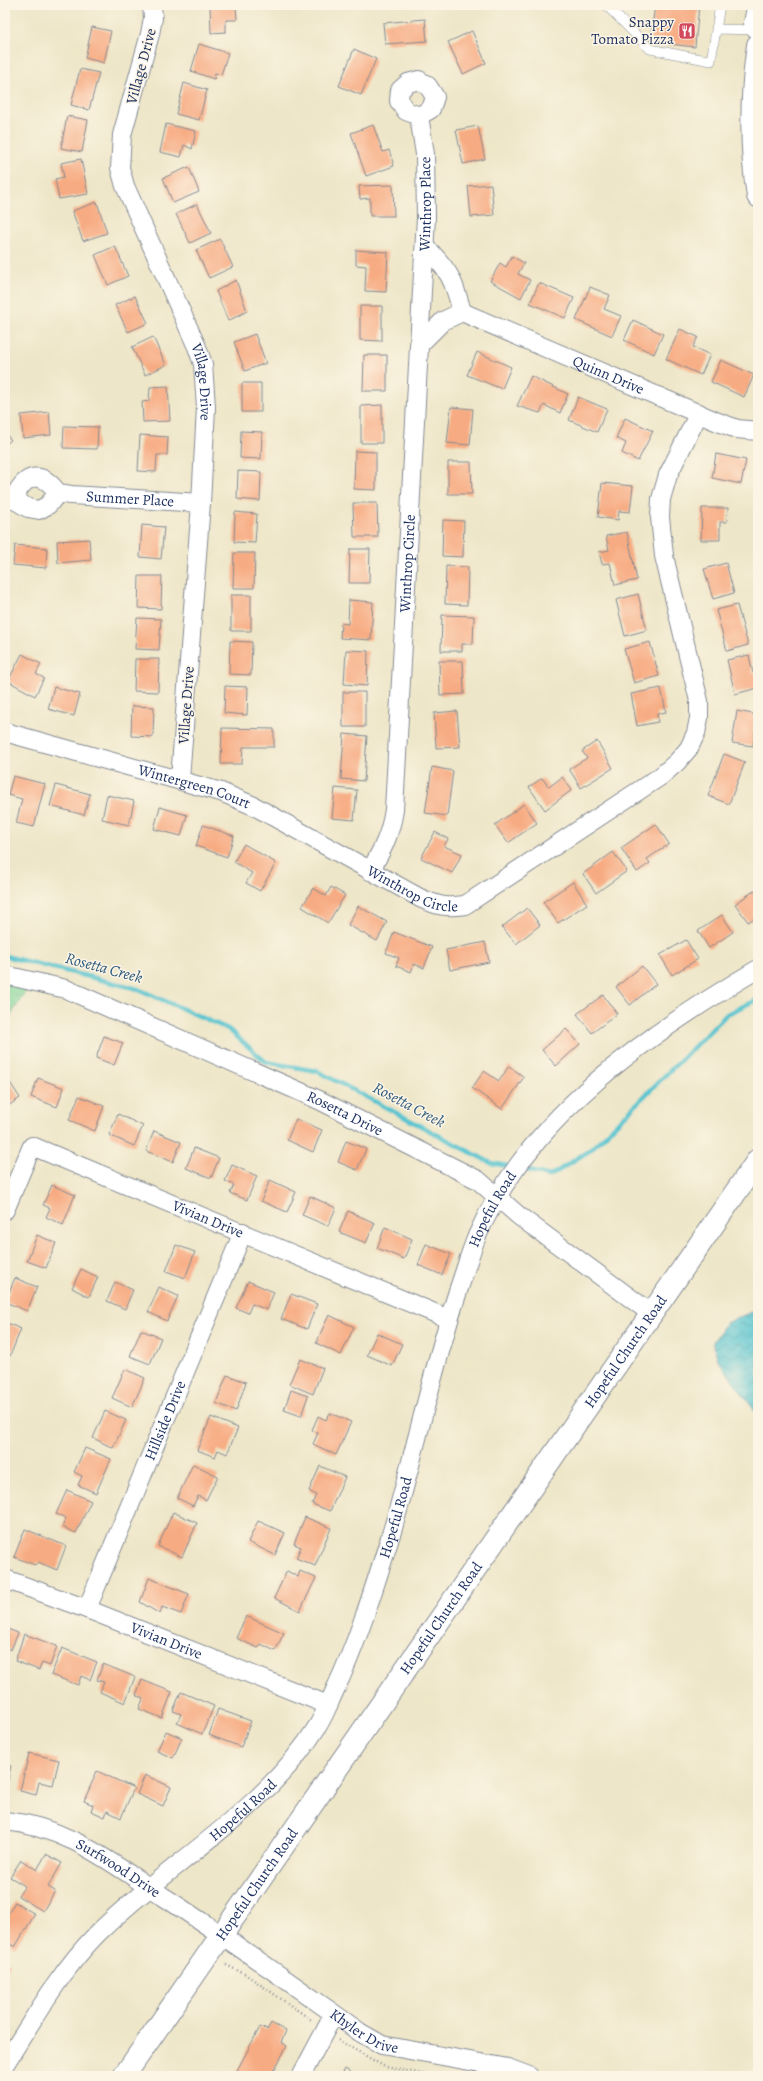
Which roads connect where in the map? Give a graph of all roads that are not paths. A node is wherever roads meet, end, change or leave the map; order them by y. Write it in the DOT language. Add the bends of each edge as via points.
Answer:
graph roads {
  1 [pos="152,5"];
  2 [pos="606,5"];
  3 [pos="720,5"];
  4 [pos="758,8"];
  5 [pos="716,29"];
  6 [pos="758,29"];
  7 [pos="758,45"];
  8 [pos="419,116"];
  9 [pos="758,196"];
  10 [pos="425,246"];
  11 [pos="423,292"];
  12 [pos="462,312"];
  13 [pos="420,344"];
  14 [pos="699,413"];
  15 [pos="758,431"];
  16 [pos="58,493"];
  17 [pos="201,502"];
  18 [pos="5,732"];
  19 [pos="180,779"];
  20 [pos="370,871"];
  21 [pos="758,969"];
  22 [pos="5,975"];
  23 [pos="758,1160"];
  24 [pos="498,1196"];
  25 [pos="5,1210"];
  26 [pos="243,1232"];
  27 [pos="652,1314"];
  28 [pos="449,1319"];
  29 [pos="5,1579"];
  30 [pos="87,1609"];
  31 [pos="328,1705"];
  32 [pos="5,1821"];
  33 [pos="150,1888"];
  34 [pos="222,1935"];
  35 [pos="334,2014"];
  36 [pos="5,2064"];
  37 [pos="124,2076"];
  38 [pos="301,2076"];
  39 [pos="529,2076"];
  1 -- 17 [label="street, Village Drive" via="150,34 122,135 120,168 125,186 203,364 206,407"];
  2 -- 5 [label="lane" via="650,49 711,61"];
  3 -- 5 [label="lane"];
  4 -- 6 [label="main road" via="755,23"];
  5 -- 6 [label="lane"];
  7 -- 9 [label="main road" via="752,132"];
  8 -- 10 [label="street, Winthrop Place" via="425,154"];
  10 -- 11 [label="street, Winthrop Place"];
  10 -- 12 [label="street" via="444,265 454,282"];
  11 -- 13 [label="street, Winthrop Circle"];
  12 -- 13 [label="street" via="444,321"];
  12 -- 14 [label="street, Quinn Drive"];
  13 -- 20 [label="street, Winthrop Circle" via="394,810 384,849"];
  14 -- 15 [label="street, Quinn Drive" via="737,428"];
  14 -- 20 [label="street, Winthrop Circle" via="668,475 661,499 660,517 664,556 699,701 696,733 689,748 660,776 465,905 450,908 434,904"];
  16 -- 17 [label="street, Summer Place"];
  17 -- 19 [label="street, Village Drive"];
  18 -- 19 [label="street, Wintergreen Court"];
  19 -- 20 [label="street, Wintergreen Court" via="254,806"];
  21 -- 24 [label="street, Hopeful Road" via="685,1014 569,1105 546,1129"];
  22 -- 24 [label="street, Rosetta Drive" via="66,989 319,1100 478,1180"];
  23 -- 27 [label="main road, Hopeful Church Road"];
  24 -- 27 [label="street, Rosetta Drive" via="519,1216"];
  24 -- 28 [label="street, Hopeful Road" via="477,1237"];
  25 -- 26 [label="street, Vivian Drive" via="32,1146"];
  26 -- 28 [label="street, Vivian Drive"];
  26 -- 30 [label="street, Hillside Drive"];
  27 -- 34 [label="main road, Hopeful Church Road"];
  28 -- 31 [label="street, Hopeful Road" via="382,1564 347,1665"];
  29 -- 30 [label="street, Vivian Drive"];
  30 -- 31 [label="street, Vivian Drive"];
  31 -- 33 [label="street, Hopeful Road" via="307,1742 277,1778"];
  32 -- 33 [label="street, Surfwood Drive" via="50,1830 69,1838"];
  33 -- 34 [label="street, Surfwood Drive"];
  33 -- 36 [label="street, Hopeful Road" via="96,1935 71,1963"];
  34 -- 35 [label="street, Khyler Drive"];
  34 -- 37 [label="main road, Hopeful Church Road"];
  35 -- 38 [label="street"];
  35 -- 39 [label="street, Khyler Drive" via="382,2045 508,2068"];
}
